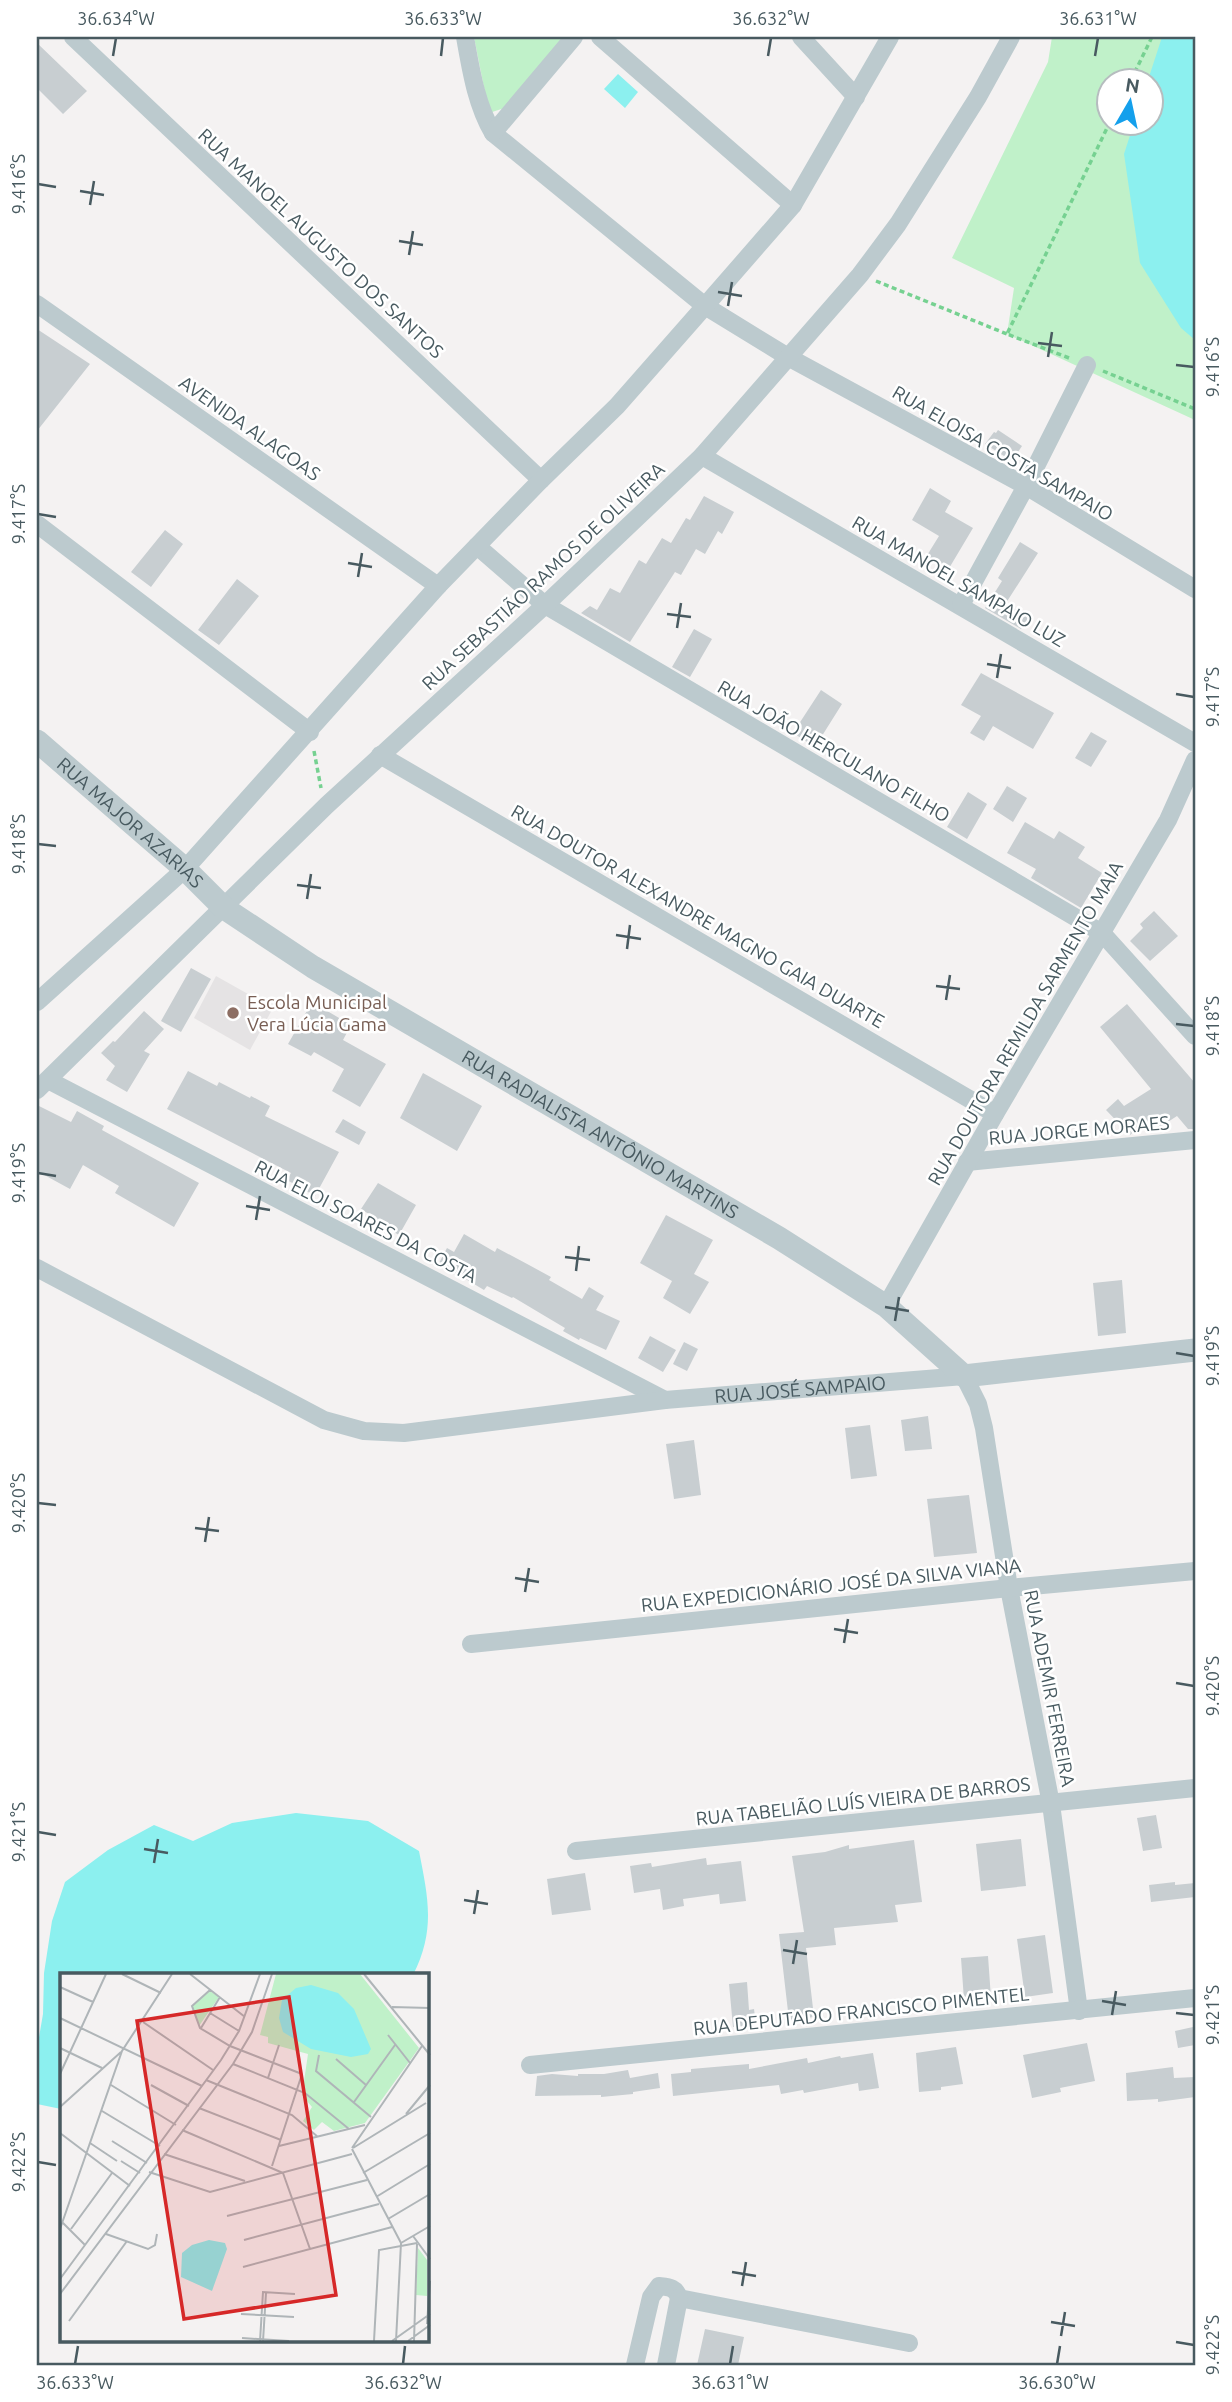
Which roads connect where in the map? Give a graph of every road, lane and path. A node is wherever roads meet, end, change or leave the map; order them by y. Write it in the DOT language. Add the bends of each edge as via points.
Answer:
graph roads {
  1 [pos="73,37"];
  2 [pos="465,37"];
  3 [pos="574,37"];
  4 [pos="600,37"];
  5 [pos="801,37"];
  6 [pos="890,37"];
  7 [pos="1011,37"];
  8 [pos="1153,37"];
  9 [pos="1138,66"];
  10 [pos="856,97"];
  11 [pos="493,133"];
  12 [pos="1103,136"];
  13 [pos="793,205"];
  14 [pos="860,275"];
  15 [pos="37,304"];
  16 [pos="705,306"];
  17 [pos="1007,334"];
  18 [pos="788,357"];
  19 [pos="1087,365"];
  20 [pos="1195,409"];
  21 [pos="702,456"];
  22 [pos="541,480"];
  23 [pos="1026,486"];
  24 [pos="37,524"];
  25 [pos="477,546"];
  26 [pos="438,586"];
  27 [pos="1195,589"];
  28 [pos="545,605"];
  29 [pos="961,606"];
  30 [pos="310,732"];
  31 [pos="37,741"];
  32 [pos="1195,743"];
  33 [pos="380,755"];
  34 [pos="1195,760"];
  35 [pos="327,805"];
  36 [pos="185,869"];
  37 [pos="224,908"];
  38 [pos="1102,933"];
  39 [pos="37,1002"];
  40 [pos="1195,1036"];
  41 [pos="42,1085"];
  42 [pos="995,1114"];
  43 [pos="1195,1140"];
  44 [pos="967,1162"];
  45 [pos="37,1268"];
  46 [pos="886,1306"];
  47 [pos="1195,1350"];
  48 [pos="964,1377"];
  49 [pos="666,1400"];
  50 [pos="1195,1572"];
  51 [pos="1009,1587"];
  52 [pos="471,1644"];
  53 [pos="1195,1788"];
  54 [pos="1051,1804"];
  55 [pos="576,1851"];
  56 [pos="1195,1998"];
  57 [pos="1079,2011"];
  58 [pos="530,2065"];
  59 [pos="679,2298"];
  60 [pos="909,2343"];
  61 [pos="635,2365"];
  62 [pos="666,2365"];
  1 -- 22 [label="street, RUA MANOEL AUGUSTO DOS SANTOS"];
  2 -- 11 [label="street" via="483,116"];
  3 -- 11 [label="street"];
  4 -- 13 [label="street"];
  5 -- 10 [label="street"];
  6 -- 10 [label="street"];
  7 -- 14 [label="street, RUA SEBASTIÃO RAMOS DE OLIVEIRA" via="898,224"];
  8 -- 9 [label="path"];
  10 -- 13 [label="street"];
  11 -- 16 [label="street, RUA ELOISA COSTA SAMPAIO"];
  12 -- 17 [label="path"];
  13 -- 16 [label="street"];
  14 -- 17 [label="path"];
  14 -- 18 [label="street, RUA SEBASTIÃO RAMOS DE OLIVEIRA"];
  15 -- 26 [label="street, AVENIDA ALAGOAS"];
  16 -- 18 [label="street, RUA ELOISA COSTA SAMPAIO"];
  16 -- 22 [label="street" via="617,406"];
  17 -- 19 [label="path"];
  18 -- 21 [label="street, RUA SEBASTIÃO RAMOS DE OLIVEIRA"];
  18 -- 23 [label="street, RUA ELOISA COSTA SAMPAIO"];
  19 -- 20 [label="path"];
  19 -- 23 [label="street"];
  21 -- 28 [label="street, RUA SEBASTIÃO RAMOS DE OLIVEIRA"];
  21 -- 29 [label="street, RUA MANOEL SAMPAIO LUZ"];
  22 -- 25 [label="street"];
  23 -- 27 [label="street, RUA ELOISA COSTA SAMPAIO"];
  23 -- 29 [label="street"];
  24 -- 30 [label="street"];
  25 -- 26 [label="street"];
  25 -- 28 [label="street, RUA JOÃO HERCULANO FILHO"];
  26 -- 30 [label="street"];
  28 -- 33 [label="street, RUA SEBASTIÃO RAMOS DE OLIVEIRA"];
  28 -- 38 [label="street, RUA JOÃO HERCULANO FILHO"];
  29 -- 32 [label="street, RUA MANOEL SAMPAIO LUZ"];
  30 -- 35 [label="path"];
  30 -- 36 [label="street"];
  31 -- 36 [label="street, RUA MAJOR AZARIAS"];
  33 -- 35 [label="street, RUA SEBASTIÃO RAMOS DE OLIVEIRA"];
  33 -- 42 [label="street, RUA DOUTOR ALEXANDRE MAGNO GAIA DUARTE"];
  34 -- 38 [label="street, RUA DOUTORA REMILDA SARMENTO MAIA" via="1168,820"];
  35 -- 37 [label="street, RUA SEBASTIÃO RAMOS DE OLIVEIRA"];
  36 -- 37 [label="street, RUA MAJOR AZARIAS"];
  36 -- 39 [label="street"];
  37 -- 41 [label="street, RUA SEBASTIÃO RAMOS DE OLIVEIRA"];
  37 -- 46 [label="street, RUA RADIALISTA ANTÔNIO MARTINS" via="313,967 779,1238"];
  38 -- 40 [label="street, RUA JOÃO HERCULANO FILHO"];
  38 -- 42 [label="street, RUA DOUTORA REMILDA SARMENTO MAIA"];
  41 -- 49 [label="street, RUA ELOI SOARES DA COSTA"];
  42 -- 44 [label="street, RUA DOUTORA REMILDA SARMENTO MAIA"];
  43 -- 44 [label="street, RUA JORGE MORAES"];
  44 -- 46 [label="street, RUA DOUTORA REMILDA SARMENTO MAIA"];
  45 -- 49 [label="street, RUA JOSÉ SAMPAIO" via="324,1420 364,1431 404,1433"];
  46 -- 48 [label="street, RUA RADIALISTA ANTÔNIO MARTINS"];
  47 -- 48 [label="street, RUA JOSÉ SAMPAIO"];
  48 -- 49 [label="street, RUA JOSÉ SAMPAIO"];
  48 -- 51 [label="street, RUA ADEMIR FERREIRA" via="984,1428"];
  50 -- 51 [label="street, RUA EXPEDICIONÁRIO JOSÉ DA SILVA VIANA"];
  51 -- 52 [label="street, RUA EXPEDICIONÁRIO JOSÉ DA SILVA VIANA"];
  51 -- 54 [label="street, RUA ADEMIR FERREIRA"];
  53 -- 54 [label="street, RUA TABELIÃO LUÍS VIEIRA DE BARROS"];
  54 -- 55 [label="street, RUA TABELIÃO LUÍS VIEIRA DE BARROS"];
  54 -- 57 [label="street, RUA ADEMIR FERREIRA"];
  56 -- 57 [label="street, RUA DEPUTADO FRANCISCO PIMENTEL"];
  57 -- 58 [label="street, RUA DEPUTADO FRANCISCO PIMENTEL"];
  59 -- 60 [label="street"];
  59 -- 61 [label="street" via="671,2287 659,2286 651,2297"];
  59 -- 62 [label="street"];
}
